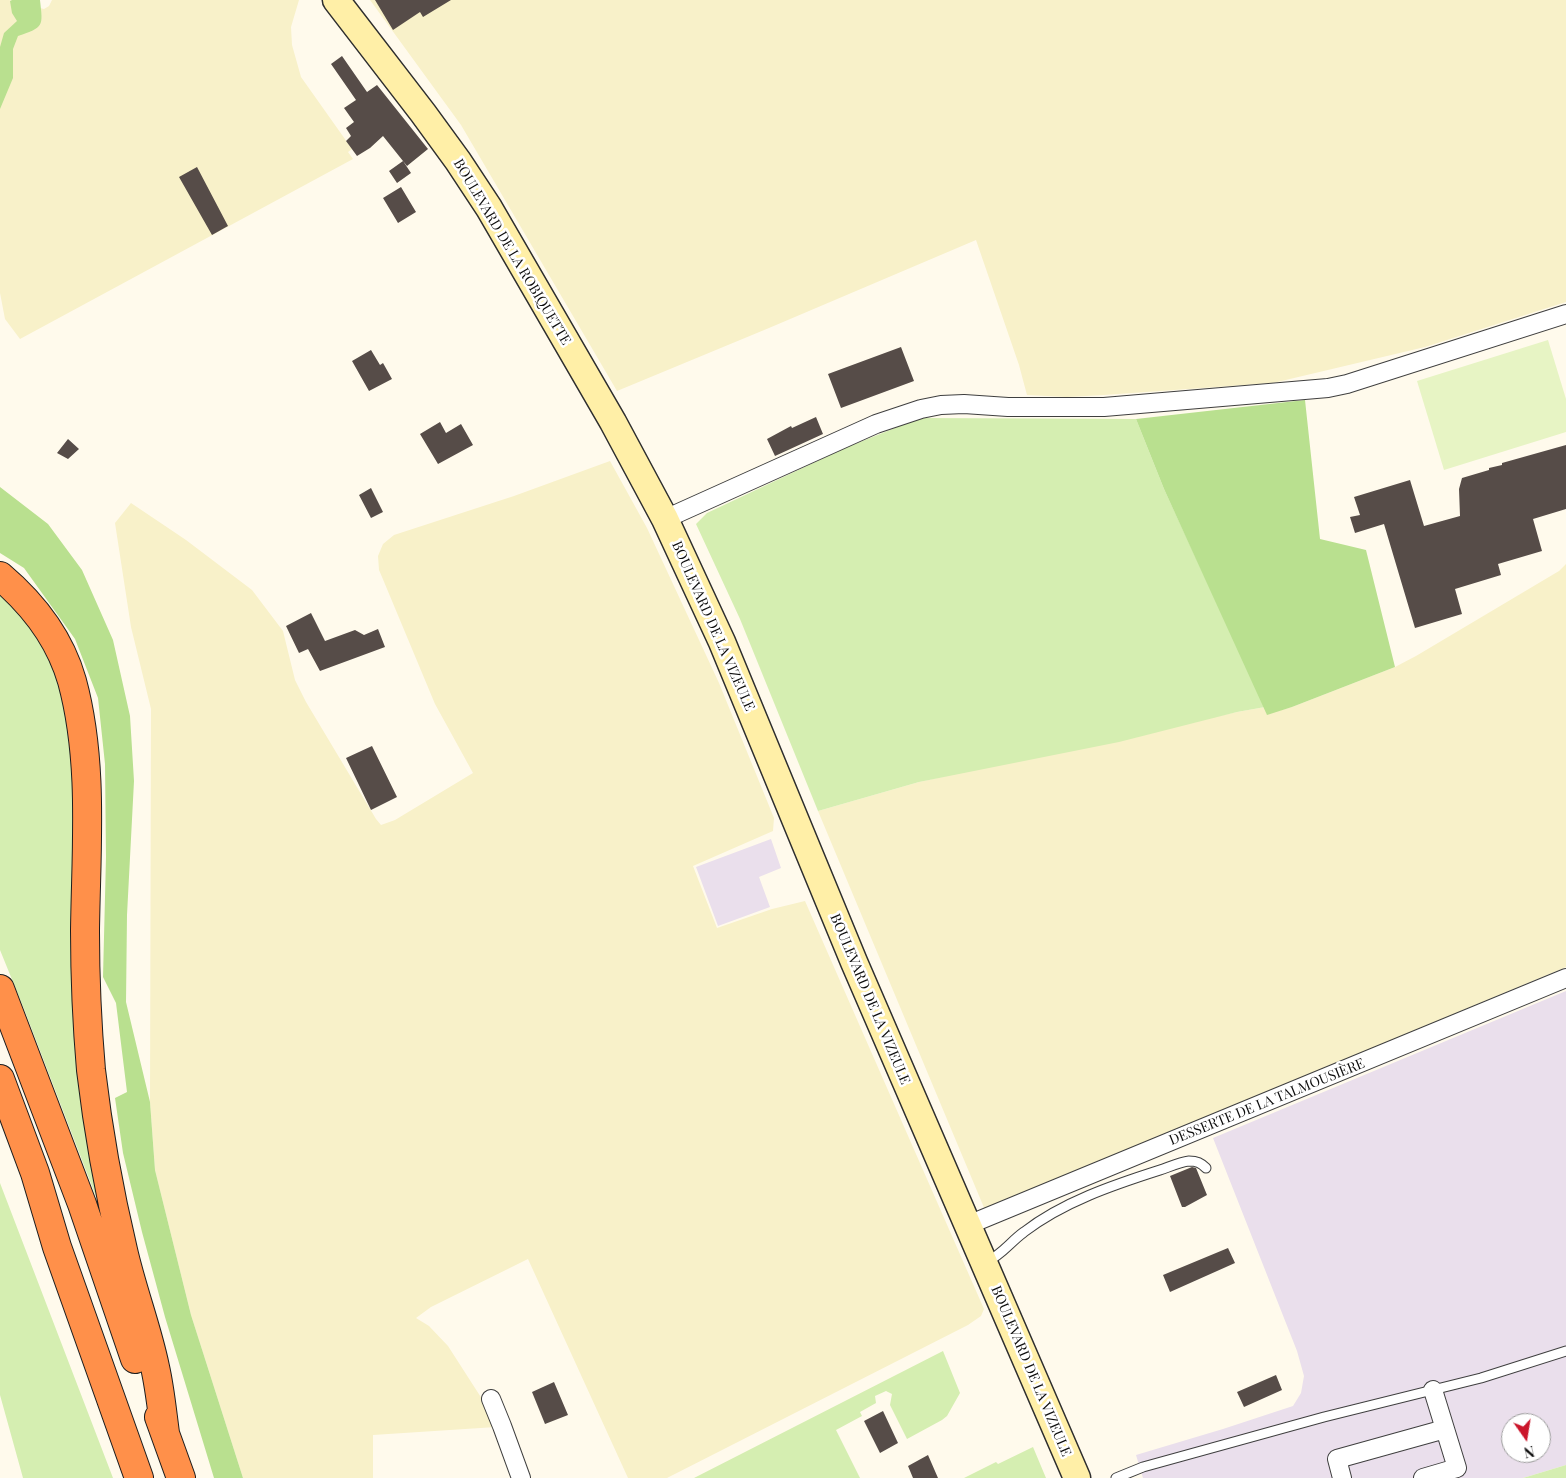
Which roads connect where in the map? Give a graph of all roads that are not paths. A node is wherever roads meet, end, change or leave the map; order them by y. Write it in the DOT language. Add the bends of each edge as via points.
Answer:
graph roads {
  1 [pos="336,0"];
  2 [pos="1566,314"];
  3 [pos="666,519"];
  4 [pos="0,576"];
  5 [pos="1566,978"];
  6 [pos="0,990"];
  7 [pos="0,1079"];
  8 [pos="0,1133"];
  9 [pos="1206,1168"];
  10 [pos="968,1225"];
  11 [pos="57,1247"];
  12 [pos="984,1263"];
  13 [pos="1566,1351"];
  14 [pos="1433,1390"];
  15 [pos="491,1400"];
  16 [pos="1445,1429"];
  17 [pos="165,1433"];
  18 [pos="139,1478"];
  19 [pos="181,1478"];
  20 [pos="521,1478"];
  21 [pos="1077,1478"];
  22 [pos="1116,1478"];
  23 [pos="1342,1478"];
  24 [pos="1423,1478"];
  1 -- 3 [label="main road, BOULEVARD DE LA ROBIQUETTE" via="433,126 489,208"];
  2 -- 3 [label="street" via="1328,388 1104,407 964,404 921,409 876,424"];
  3 -- 10 [label="main road, BOULEVARD DE LA VIZEULE" via="722,642 854,962"];
  4 -- 17 [label="highway" via="29,603 50,631 67,666 78,706 83,732 87,804 85,934 92,1070 106,1170 123,1252 155,1367"];
  5 -- 10 [label="street, DESSERTE DE LA TALMOUSIÈRE"];
  6 -- 17 [label="highway"];
  7 -- 11 [label="highway" via="35,1174"];
  8 -- 11 [label="highway"];
  9 -- 12 [label="lane" via="1199,1162 1188,1161 1088,1196 1023,1232 1000,1255"];
  10 -- 12 [label="main road, BOULEVARD DE LA VIZEULE"];
  11 -- 18 [label="highway"];
  12 -- 21 [label="main road, BOULEVARD DE LA VIZEULE"];
  13 -- 14 [label="lane"];
  14 -- 16 [label="street"];
  14 -- 22 [label="lane" via="1142,1467"];
  15 -- 20 [label="street"];
  16 -- 23 [label="street" via="1337,1459"];
  16 -- 24 [label="street" via="1457,1468"];
  17 -- 19 [label="highway"];
}
